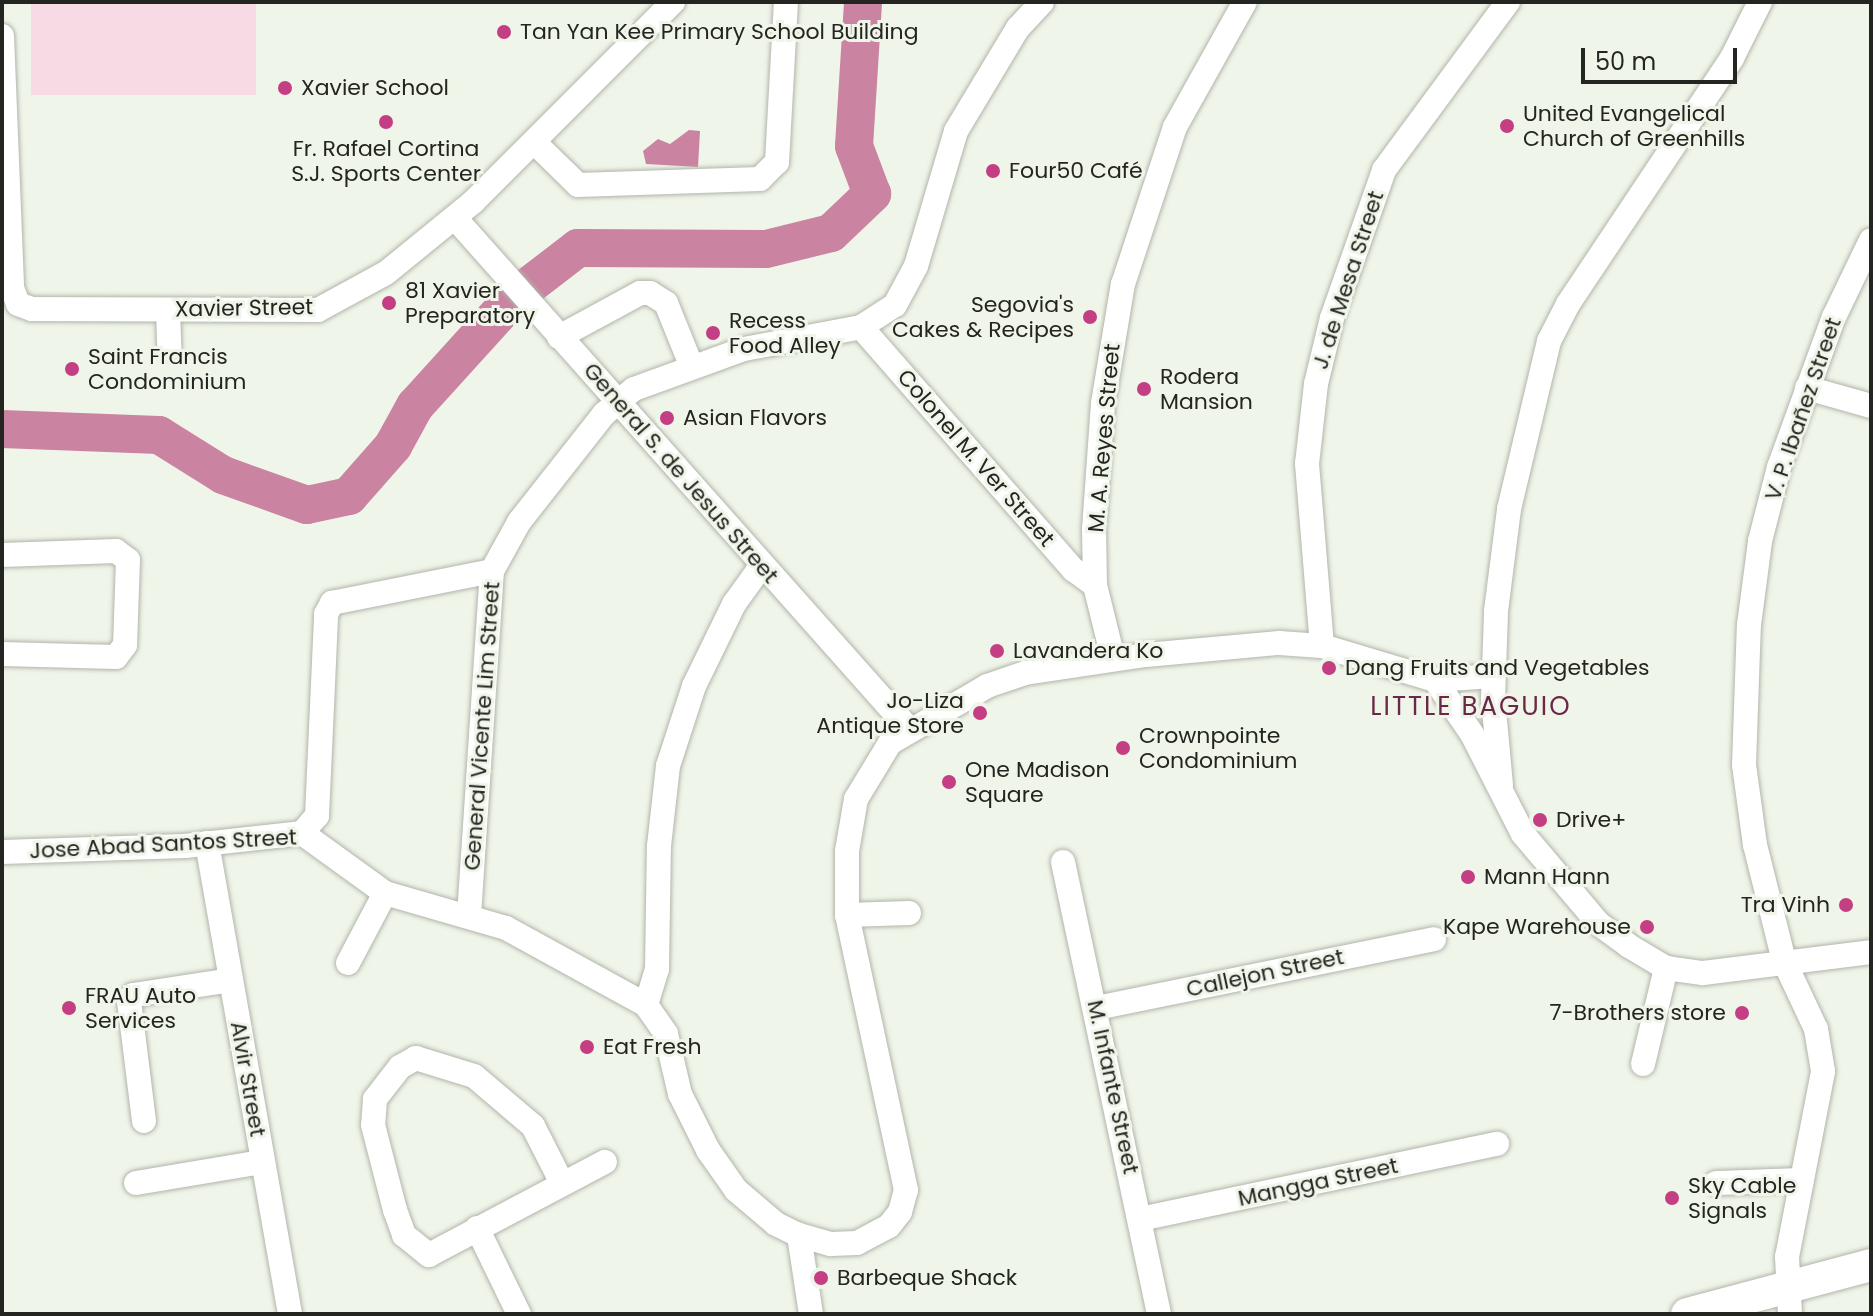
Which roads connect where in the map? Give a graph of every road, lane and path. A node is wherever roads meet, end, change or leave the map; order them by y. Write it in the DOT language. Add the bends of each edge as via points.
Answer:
graph roads {
  1 [pos="673,2"];
  2 [pos="786,2"];
  3 [pos="1042,2"];
  4 [pos="1245,2"];
  5 [pos="1508,2"];
  6 [pos="1760,2"];
  7 [pos="2,36"];
  8 [pos="535,143"];
  9 [pos="455,218"];
  10 [pos="1871,240"];
  11 [pos="168,310"];
  12 [pos="861,327"];
  13 [pos="559,337"];
  14 [pos="169,348"];
  15 [pos="691,365"];
  16 [pos="1807,388"];
  17 [pos="618,399"];
  18 [pos="1871,406"];
  19 [pos="2,555"];
  20 [pos="762,565"];
  21 [pos="492,571"];
  22 [pos="1095,585"];
  23 [pos="1322,646"];
  24 [pos="2,654"];
  25 [pos="1113,658"];
  26 [pos="1493,676"];
  27 [pos="1435,680"];
  28 [pos="909,729"];
  29 [pos="1501,785"];
  30 [pos="302,833"];
  31 [pos="207,843"];
  32 [pos="2,852"];
  33 [pos="1063,862"];
  34 [pos="385,893"];
  35 [pos="909,913"];
  36 [pos="847,915"];
  37 [pos="469,916"];
  38 [pos="1434,939"];
  39 [pos="1871,952"];
  40 [pos="1784,961"];
  41 [pos="348,963"];
  42 [pos="1666,968"];
  43 [pos="231,980"];
  44 [pos="646,1005"];
  45 [pos="1096,1008"];
  46 [pos="1643,1064"];
  47 [pos="144,1121"];
  48 [pos="1497,1144"];
  49 [pos="262,1162"];
  50 [pos="605,1162"];
  51 [pos="1802,1180"];
  52 [pos="136,1183"];
  53 [pos="562,1183"];
  54 [pos="1716,1183"];
  55 [pos="1140,1219"];
  56 [pos="477,1228"];
  57 [pos="799,1235"];
  58 [pos="1871,1265"];
  59 [pos="1789,1300"];
  60 [pos="290,1314"];
  61 [pos="519,1314"];
  62 [pos="811,1314"];
  63 [pos="1159,1314"];
  64 [pos="1687,1314"];
  1 -- 8 [label="street, Xavier Street"];
  2 -- 8 [label="street" via="777,162 760,179 578,185"];
  3 -- 12 [label="street, General Vicente Lim Street" via="1018,28 956,131 903,294"];
  4 -- 22 [label="street, M. A. Reyes Street" via="1175,127 1123,284 1102,415"];
  5 -- 23 [label="street, J. de Mesa Street" via="1384,170 1332,318 1316,384 1307,464"];
  6 -- 26 [label="street" via="1732,58 1549,341 1509,509"];
  7 -- 11 [label="street, Xavier Street" via="13,297 23,308 105,322"];
  8 -- 9 [label="street, Xavier Street"];
  9 -- 11 [label="street, Xavier Street" via="386,273 318,310"];
  9 -- 13 [label="street, General S. de Jesus Street"];
  10 -- 16 [label="street, V. P. Ibañez Street"];
  11 -- 14 [label="street"];
  12 -- 15 [label="street, General Vicente Lim Street"];
  12 -- 22 [label="street, Colonel M. Ver Street" via="1074,570"];
  13 -- 15 [label="street" via="640,293 650,293 666,303"];
  13 -- 17 [label="street, General S. de Jesus Street"];
  15 -- 17 [label="street, General Vicente Lim Street"];
  16 -- 18 [label="street"];
  16 -- 40 [label="street, V. P. Ibañez Street" via="1760,541 1744,701 1744,765 1755,845"];
  17 -- 20 [label="street, General S. de Jesus Street"];
  17 -- 21 [label="street, General Vicente Lim Street" via="553,472"];
  19 -- 24 [label="street" via="116,551 128,560 125,645 116,657"];
  20 -- 28 [label="street, General S. de Jesus Street"];
  20 -- 44 [label="street" via="734,604 694,686 668,766 659,846 657,969"];
  21 -- 30 [label="street" via="332,603 326,614 317,816"];
  21 -- 37 [label="street, General Vicente Lim Street"];
  22 -- 25 [label="street, M. A. Reyes Street"];
  23 -- 25 [label="street" via="1279,643"];
  23 -- 27 [label="street"];
  25 -- 28 [label="street" via="1025,673 987,686"];
  26 -- 27 [label="street"];
  26 -- 29 [label="street"];
  27 -- 29 [label="street"];
  28 -- 36 [label="street" via="877,761 856,799 847,851"];
  29 -- 42 [label="street" via="1523,834 1557,879 1599,924"];
  30 -- 31 [label="street, Jose Abad Santos Street"];
  30 -- 34 [label="street, Jose Abad Santos Street"];
  31 -- 32 [label="street, Jose Abad Santos Street"];
  31 -- 43 [label="street, Alvir Street"];
  33 -- 45 [label="street, M. Infante Street"];
  34 -- 37 [label="street, Jose Abad Santos Street"];
  34 -- 41 [label="street"];
  35 -- 36 [label="street"];
  36 -- 57 [label="street" via="906,1190 900,1212 875,1237 831,1244"];
  37 -- 44 [label="street, Jose Abad Santos Street" via="533,940"];
  38 -- 45 [label="street, Callejon Street"];
  39 -- 40 [label="street"];
  40 -- 42 [label="street" via="1703,973"];
  40 -- 51 [label="street, V. P. Ibañez Street" via="1816,1029 1823,1071"];
  42 -- 46 [label="street"];
  43 -- 47 [label="street" via="133,995 129,1001"];
  43 -- 49 [label="street, Alvir Street"];
  44 -- 57 [label="street" via="662,1025 680,1094 721,1172 757,1209"];
  45 -- 55 [label="street, M. Infante Street"];
  48 -- 55 [label="street, Mangga Street"];
  49 -- 52 [label="street"];
  49 -- 60 [label="street, Alvir Street"];
  50 -- 53 [label="street"];
  51 -- 54 [label="street"];
  51 -- 59 [label="street, V. P. Ibañez Street" via="1787,1257"];
  53 -- 56 [label="street"];
  53 -- 56 [label="street" via="533,1126 497,1092 457,1068 422,1058 408,1061 380,1090 372,1116 404,1235 429,1255"];
  55 -- 63 [label="street, M. Infante Street"];
  56 -- 61 [label="street"];
  57 -- 62 [label="street"];
  58 -- 59 [label="main road"];
  59 -- 64 [label="main road"];
}
